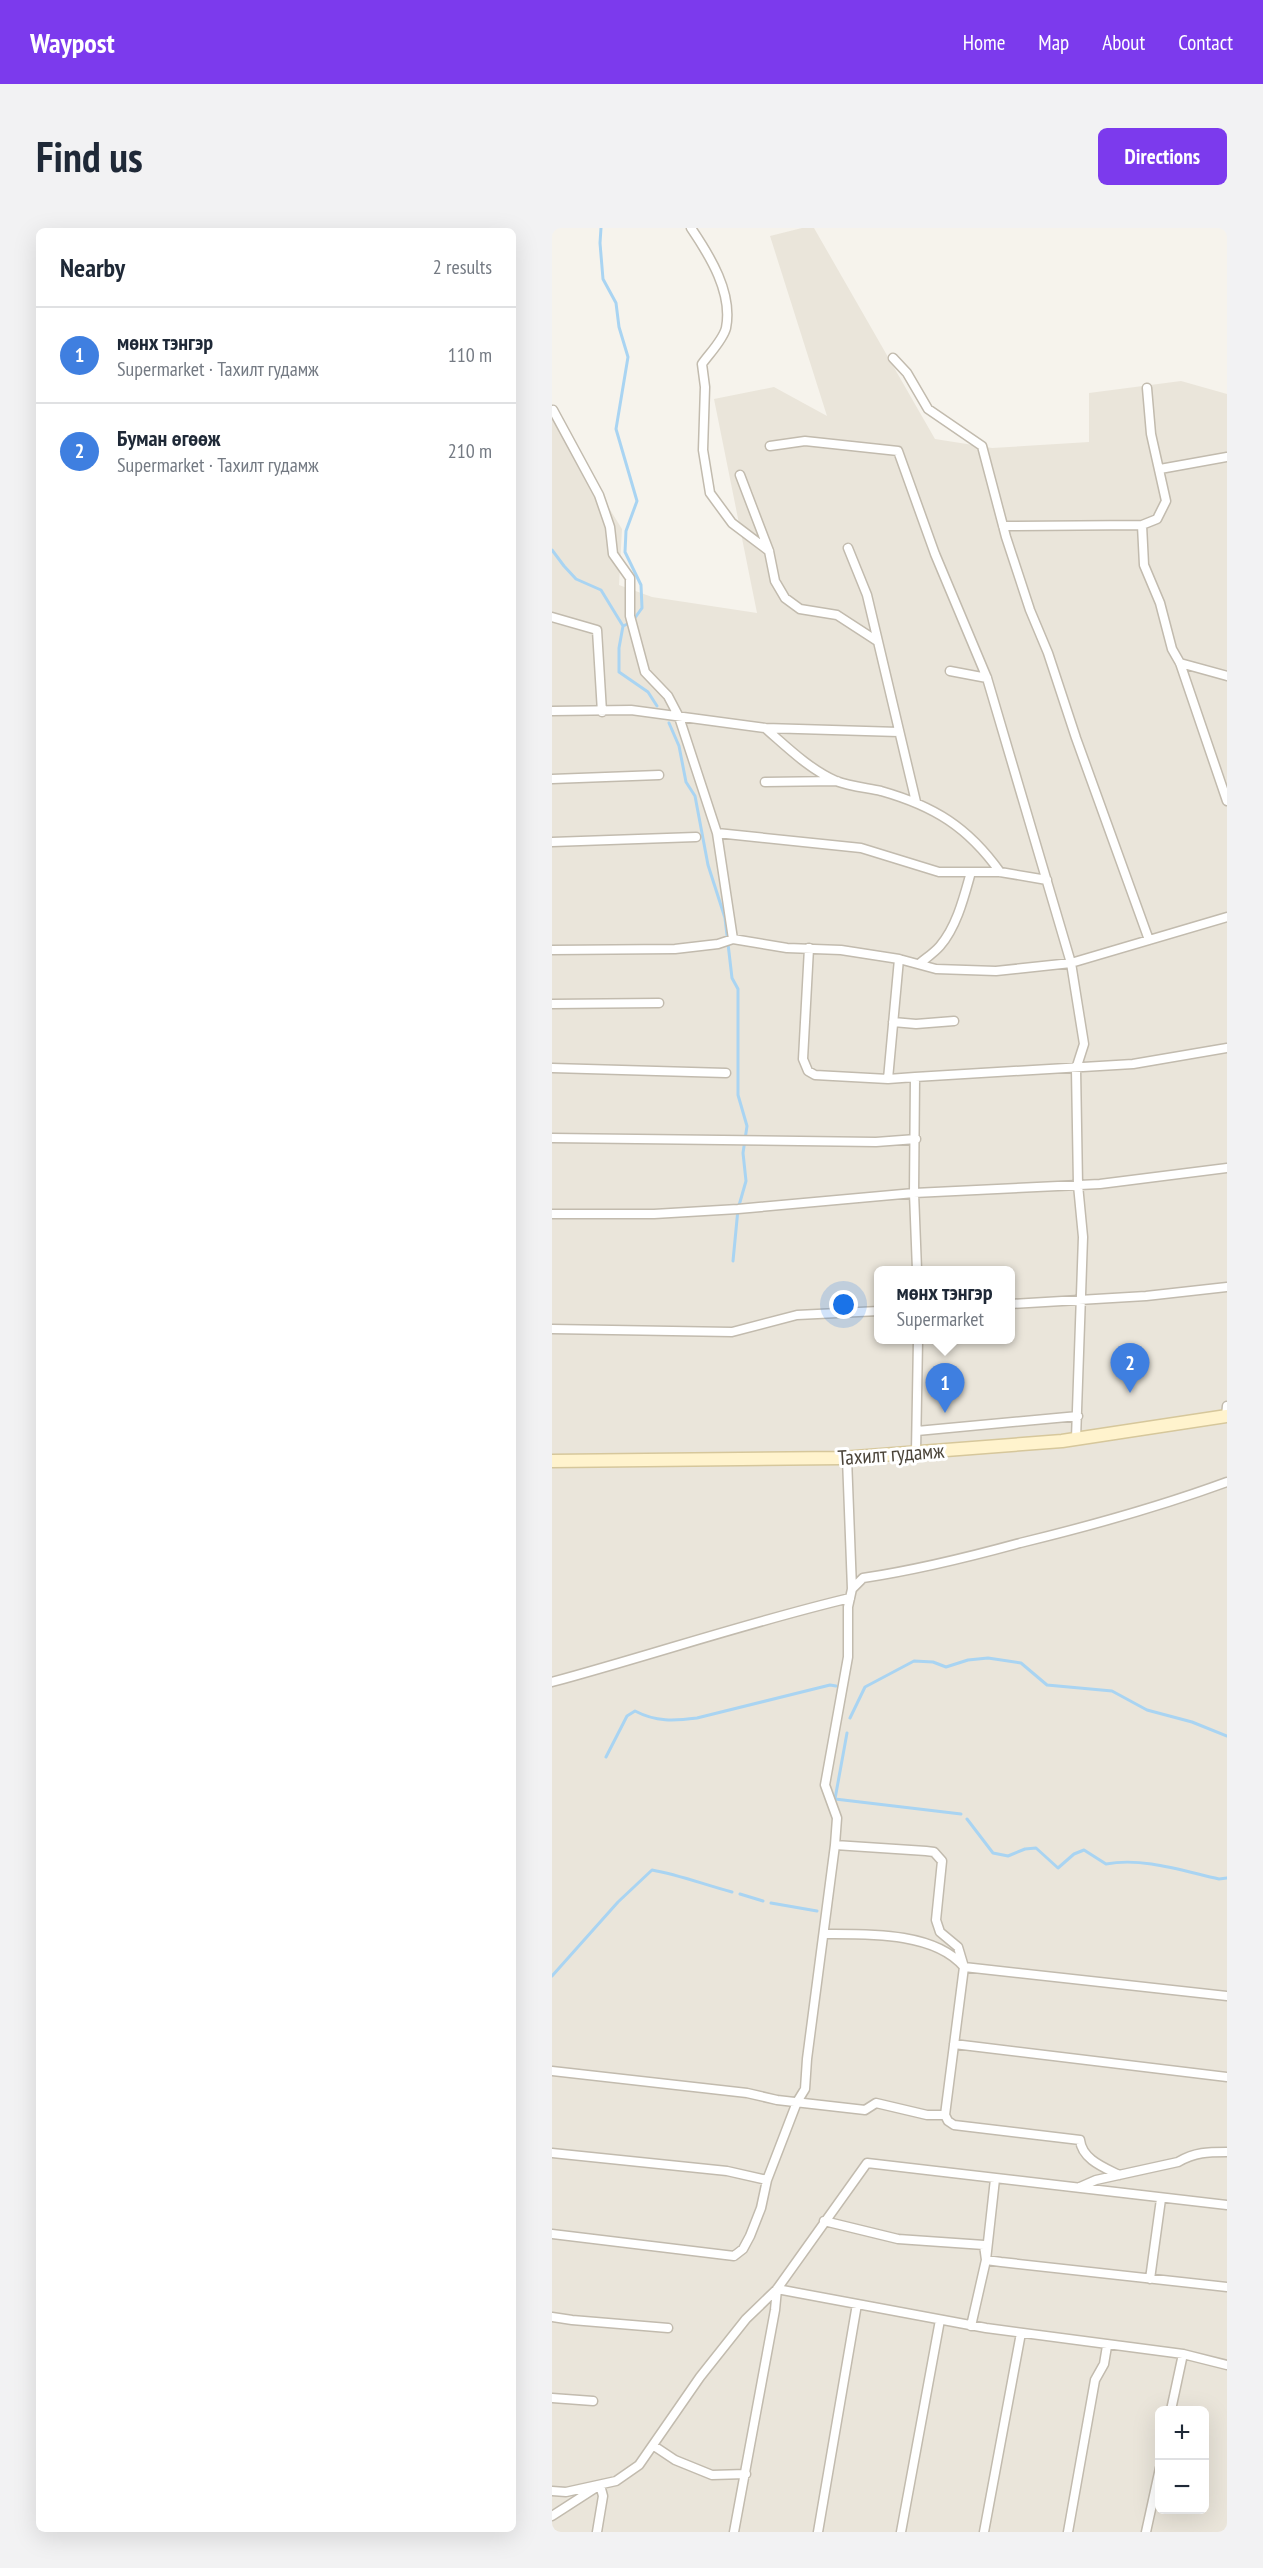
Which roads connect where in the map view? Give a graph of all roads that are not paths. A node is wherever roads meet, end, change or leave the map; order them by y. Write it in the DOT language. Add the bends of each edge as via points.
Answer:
graph roads {
  1 [pos="691,228"];
  2 [pos="893,358"];
  3 [pos="1147,388"];
  4 [pos="553,410"];
  5 [pos="770,446"];
  6 [pos="1227,457"];
  7 [pos="1160,469"];
  8 [pos="740,475"];
  9 [pos="1142,525"];
  10 [pos="1003,526"];
  11 [pos="848,548"];
  12 [pos="769,551"];
  13 [pos="552,617"];
  14 [pos="878,642"];
  15 [pos="1180,663"];
  16 [pos="950,671"];
  17 [pos="1227,676"];
  18 [pos="987,678"];
  19 [pos="552,711"];
  20 [pos="602,712"];
  21 [pos="679,717"];
  22 [pos="765,728"];
  23 [pos="899,732"];
  24 [pos="659,775"];
  25 [pos="552,779"];
  26 [pos="837,781"];
  27 [pos="765,782"];
  28 [pos="916,801"];
  29 [pos="1227,801"];
  30 [pos="717,833"];
  31 [pos="696,837"];
  32 [pos="552,842"];
  33 [pos="971,872"];
  34 [pos="1000,872"];
  35 [pos="1047,880"];
  36 [pos="1227,917"];
  37 [pos="733,939"];
  38 [pos="1149,940"];
  39 [pos="809,948"];
  40 [pos="552,950"];
  41 [pos="898,959"];
  42 [pos="1071,963"];
  43 [pos="919,964"];
  44 [pos="659,1003"];
  45 [pos="552,1004"];
  46 [pos="954,1021"];
  47 [pos="893,1022"];
  48 [pos="1227,1048"];
  49 [pos="552,1068"];
  50 [pos="1076,1069"];
  51 [pos="726,1073"];
  52 [pos="915,1077"];
  53 [pos="888,1079"];
  54 [pos="552,1138"];
  55 [pos="916,1139"];
  56 [pos="1227,1168"];
  57 [pos="1078,1185"];
  58 [pos="914,1193"];
  59 [pos="552,1214"];
  60 [pos="917,1266"];
  61 [pos="1227,1287"];
  62 [pos="1080,1300"];
  63 [pos="1015,1304"];
  64 [pos="874,1311"];
  65 [pos="552,1329"];
  66 [pos="918,1344"];
  67 [pos="1227,1412"];
  68 [pos="1078,1416"];
  69 [pos="917,1431"];
  70 [pos="1077,1439"];
  71 [pos="916,1452"];
  72 [pos="847,1458"];
  73 [pos="552,1461"];
  74 [pos="1227,1482"];
  75 [pos="852,1589"];
  76 [pos="850,1598"];
  77 [pos="552,1682"];
  78 [pos="835,1845"];
  79 [pos="825,1934"];
  80 [pos="964,1967"];
  81 [pos="1227,1996"];
  82 [pos="954,2044"];
  83 [pos="552,2071"];
  84 [pos="1227,2077"];
  85 [pos="797,2102"];
  86 [pos="945,2115"];
  87 [pos="552,2152"];
  88 [pos="1227,2152"];
  89 [pos="1119,2175"];
  90 [pos="995,2179"];
  91 [pos="767,2180"];
  92 [pos="1079,2187"];
  93 [pos="1161,2199"];
  94 [pos="1227,2205"];
  95 [pos="824,2221"];
  96 [pos="552,2234"];
  97 [pos="986,2260"];
  98 [pos="1150,2279"];
  99 [pos="1227,2287"];
  100 [pos="777,2289"];
  101 [pos="857,2304"];
  102 [pos="552,2317"];
  103 [pos="940,2320"];
  104 [pos="971,2326"];
  105 [pos="668,2328"];
  106 [pos="1021,2333"];
  107 [pos="1107,2346"];
  108 [pos="1183,2354"];
  109 [pos="1227,2366"];
  110 [pos="552,2398"];
  111 [pos="592,2401"];
  112 [pos="1172,2406"];
  113 [pos="654,2446"];
  114 [pos="746,2474"];
  115 [pos="600,2485"];
  116 [pos="1155,2491"];
  117 [pos="552,2492"];
  118 [pos="560,2510"];
  119 [pos="552,2516"];
  120 [pos="597,2532"];
  121 [pos="734,2532"];
  122 [pos="818,2532"];
  123 [pos="901,2532"];
  124 [pos="984,2532"];
  125 [pos="1068,2532"];
  126 [pos="1146,2532"];
  1 -- 12 [label="street" via="709,254 726,297 726,330 702,364 703,450 710,493 732,523"];
  2 -- 10 [label="street" via="907,373 928,409 982,446"];
  3 -- 7 [label="street" via="1151,434"];
  4 -- 21 [label="street" via="599,495 610,527 613,554 630,578 630,616 645,672 668,696"];
  5 -- 18 [label="street" via="805,441 898,451 935,554"];
  6 -- 7 [label="street"];
  7 -- 9 [label="street" via="1166,501 1157,519"];
  8 -- 12 [label="street"];
  9 -- 10 [label="street"];
  9 -- 15 [label="street" via="1144,565"];
  10 -- 38 [label="street"];
  11 -- 14 [label="street" via="867,595"];
  12 -- 14 [label="street" via="775,581 785,598 800,609 837,615"];
  13 -- 20 [label="street" via="597,630"];
  14 -- 23 [label="street"];
  15 -- 17 [label="street"];
  15 -- 29 [label="street"];
  16 -- 18 [label="street"];
  18 -- 35 [label="street"];
  19 -- 20 [label="street"];
  20 -- 21 [label="street" via="648,711"];
  21 -- 22 [label="street"];
  21 -- 30 [label="street"];
  22 -- 23 [label="street"];
  22 -- 26 [label="street" via="797,756"];
  23 -- 28 [label="street"];
  24 -- 25 [label="street"];
  26 -- 27 [label="street"];
  26 -- 28 [label="street"];
  28 -- 34 [label="street" via="968,833"];
  30 -- 33 [label="street" via="861,848 939,872"];
  30 -- 37 [label="street"];
  31 -- 32 [label="street"];
  33 -- 34 [label="street"];
  33 -- 43 [label="street" via="948,934"];
  34 -- 35 [label="street"];
  35 -- 42 [label="street"];
  36 -- 38 [label="street"];
  37 -- 39 [label="street"];
  37 -- 40 [label="street" via="675,949"];
  38 -- 42 [label="street"];
  39 -- 41 [label="street"];
  39 -- 53 [label="street" via="803,1059 808,1071 815,1075"];
  41 -- 43 [label="street"];
  41 -- 47 [label="street"];
  42 -- 43 [label="street" via="996,971 936,969"];
  42 -- 50 [label="street" via="1084,1044"];
  44 -- 45 [label="street"];
  46 -- 47 [label="street"];
  47 -- 53 [label="street"];
  48 -- 50 [label="street" via="1134,1064"];
  49 -- 51 [label="street"];
  50 -- 52 [label="street"];
  50 -- 57 [label="street"];
  52 -- 53 [label="street"];
  52 -- 55 [label="street"];
  54 -- 55 [label="street" via="876,1142"];
  55 -- 58 [label="street"];
  56 -- 57 [label="street"];
  57 -- 58 [label="street"];
  57 -- 62 [label="street" via="1083,1237"];
  58 -- 59 [label="street" via="654,1214"];
  58 -- 60 [label="street"];
  61 -- 62 [label="street"];
  62 -- 63 [label="street"];
  62 -- 68 [label="street"];
  64 -- 65 [label="street" via="797,1316 732,1332"];
  66 -- 69 [label="street"];
  67 -- 70 [label="main road, Тахилт гудамж"];
  68 -- 69 [label="street"];
  68 -- 70 [label="street"];
  69 -- 71 [label="street"];
  70 -- 71 [label="main road, Тахилт гудамж"];
  71 -- 72 [label="main road, Тахилт гудамж"];
  72 -- 73 [label="main road, Тахилт гудамж"];
  72 -- 75 [label="street"];
  74 -- 75 [label="street" via="1084,1527 863,1578"];
  75 -- 76 [label="street"];
  76 -- 77 [label="street"];
  76 -- 78 [label="street" via="848,1657 825,1785 837,1818"];
  78 -- 79 [label="street"];
  78 -- 80 [label="street" via="926,1851 939,1856 943,1867 937,1926 958,1947"];
  79 -- 80 [label="street" via="873,1935 928,1944 953,1954"];
  79 -- 85 [label="street" via="805,2089"];
  80 -- 81 [label="street"];
  80 -- 82 [label="street"];
  82 -- 84 [label="street"];
  82 -- 86 [label="street"];
  83 -- 85 [label="street"];
  85 -- 86 [label="street" via="865,2110 876,2103 927,2115"];
  85 -- 91 [label="street"];
  86 -- 89 [label="street" via="954,2125 1080,2140 1088,2158"];
  87 -- 91 [label="street" via="728,2171"];
  88 -- 89 [label="street" via="1202,2152 1178,2162"];
  89 -- 92 [label="street"];
  90 -- 92 [label="street"];
  90 -- 95 [label="street" via="867,2163"];
  90 -- 97 [label="street"];
  91 -- 96 [label="street" via="750,2236 734,2256"];
  92 -- 93 [label="street"];
  93 -- 94 [label="street"];
  93 -- 98 [label="street"];
  95 -- 97 [label="street" via="898,2239 984,2245"];
  95 -- 100 [label="street"];
  97 -- 98 [label="street"];
  97 -- 104 [label="street"];
  98 -- 99 [label="street"];
  100 -- 101 [label="street"];
  100 -- 113 [label="street" via="746,2319"];
  100 -- 114 [label="street"];
  101 -- 103 [label="street"];
  101 -- 122 [label="street"];
  102 -- 105 [label="street"];
  103 -- 104 [label="street"];
  103 -- 123 [label="street"];
  104 -- 106 [label="street"];
  106 -- 107 [label="street"];
  106 -- 124 [label="street"];
  107 -- 108 [label="street" via="1117,2344"];
  107 -- 125 [label="street" via="1104,2364 1095,2380"];
  108 -- 109 [label="street"];
  108 -- 112 [label="street"];
  110 -- 111 [label="street"];
  113 -- 114 [label="street" via="675,2460 712,2475"];
  113 -- 115 [label="street" via="632,2471"];
  114 -- 121 [label="street"];
  115 -- 117 [label="street"];
  115 -- 118 [label="street"];
  115 -- 120 [label="street" via="603,2496"];
  116 -- 126 [label="street"];
  117 -- 118 [label="street" via="562,2502"];
  118 -- 119 [label="street"];
}
